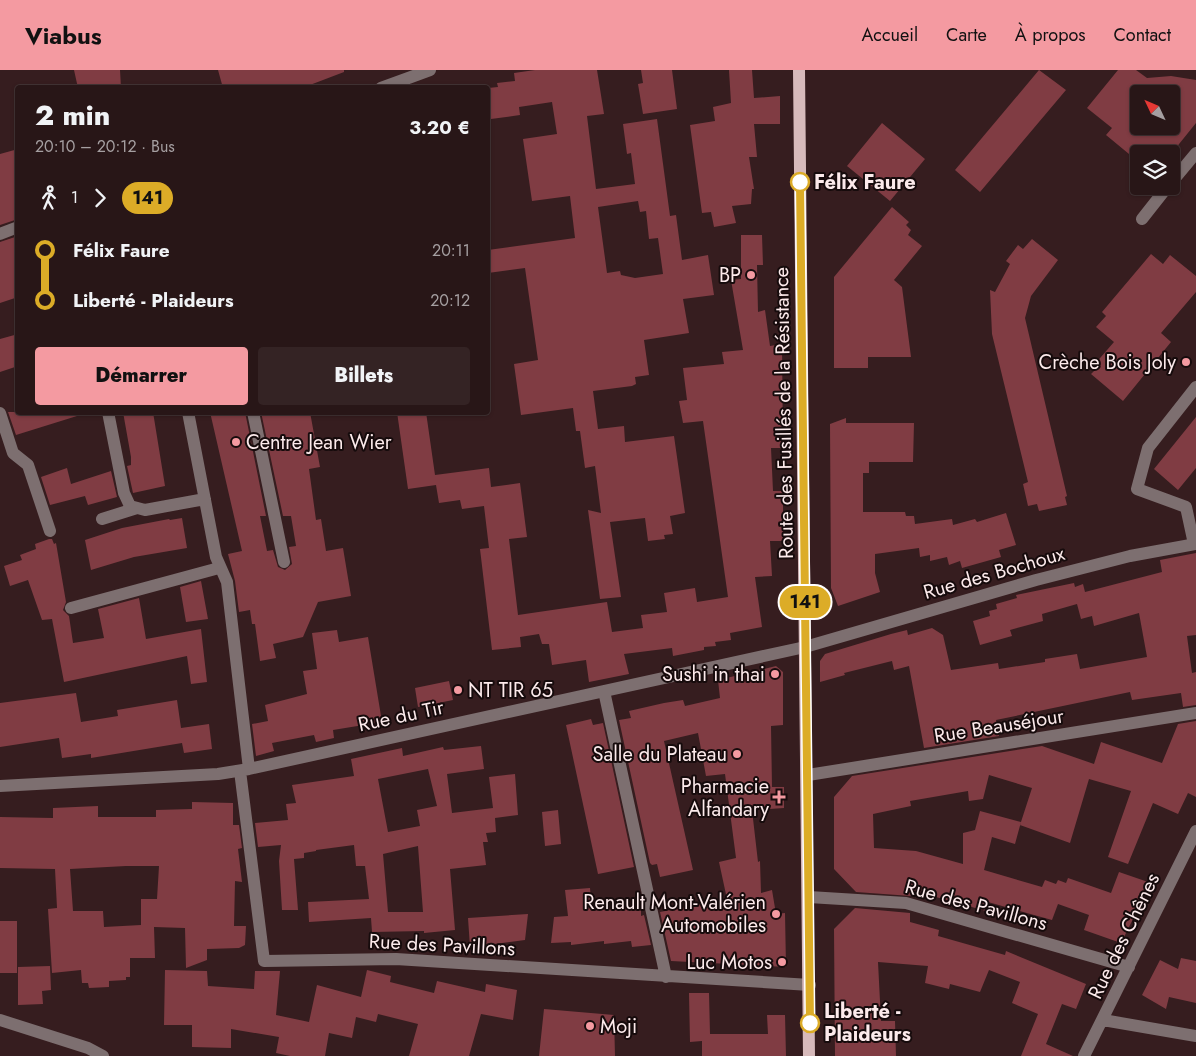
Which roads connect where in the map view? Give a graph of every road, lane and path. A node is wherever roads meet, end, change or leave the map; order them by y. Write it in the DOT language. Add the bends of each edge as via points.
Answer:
graph roads {
  1 [pos="430,70"];
  2 [pos="799,70"];
  3 [pos="389,85"];
  4 [pos="1196,153"];
  5 [pos="1180,172"];
  6 [pos="1161,195"];
  7 [pos="1142,218"];
  8 [pos="15,228"];
  9 [pos="0,234"];
  10 [pos="1196,387"];
  11 [pos="0,413"];
  12 [pos="109,415"];
  13 [pos="189,415"];
  14 [pos="254,415"];
  15 [pos="205,499"];
  16 [pos="1191,506"];
  17 [pos="137,508"];
  18 [pos="102,519"];
  19 [pos="50,531"];
  20 [pos="1195,544"];
  21 [pos="284,562"];
  22 [pos="219,568"];
  23 [pos="71,608"];
  24 [pos="805,647"];
  25 [pos="604,691"];
  26 [pos="1196,713"];
  27 [pos="245,770"];
  28 [pos="808,775"];
  29 [pos="0,786"];
  30 [pos="1196,832"];
  31 [pos="809,897"];
  32 [pos="1129,968"];
  33 [pos="666,977"];
  34 [pos="810,985"];
  35 [pos="0,1020"];
  36 [pos="1103,1020"];
  37 [pos="1196,1036"];
  38 [pos="103,1056"];
  39 [pos="809,1056"];
  40 [pos="1084,1056"];
  1 -- 3 [label="street"];
  2 -- 24 [label="main road, Route des Fusillés de la Résistance"];
  4 -- 5 [label="street"];
  6 -- 7 [label="street"];
  8 -- 9 [label="street"];
  10 -- 16 [label="street" via="1148,448 1138,489"];
  11 -- 19 [label="street" via="13,453 28,465"];
  12 -- 17 [label="street" via="124,494 130,506"];
  13 -- 15 [label="street"];
  14 -- 21 [label="street"];
  15 -- 17 [label="street" via="145,510"];
  15 -- 22 [label="street"];
  16 -- 20 [label="street"];
  17 -- 18 [label="street"];
  20 -- 24 [label="street, Rue des Bochoux" via="1130,556 1036,580"];
  22 -- 23 [label="street"];
  22 -- 27 [label="street" via="227,582"];
  24 -- 25 [label="street, Rue du Tir"];
  24 -- 28 [label="main road, Route des Fusillés de la Résistance"];
  25 -- 27 [label="street, Rue du Tir"];
  25 -- 33 [label="street"];
  26 -- 28 [label="street, Rue Beauséjour"];
  27 -- 29 [label="street, Rue du Tir"];
  27 -- 33 [label="street, Rue des Pavillons" via="264,962 396,959"];
  28 -- 31 [label="main road, Route des Fusillés de la Résistance"];
  30 -- 32 [label="street, Rue des Chênes"];
  31 -- 32 [label="street, Rue des Pavillons" via="906,903"];
  31 -- 34 [label="main road, Route des Fusillés de la Résistance"];
  32 -- 36 [label="street, Rue des Chênes"];
  33 -- 34 [label="street, Rue des Pavillons"];
  34 -- 39 [label="main road, Route des Fusillés de la Résistance"];
  35 -- 38 [label="street" via="88,1048"];
  36 -- 37 [label="street"];
  36 -- 40 [label="street, Rue des Chênes"];
}
